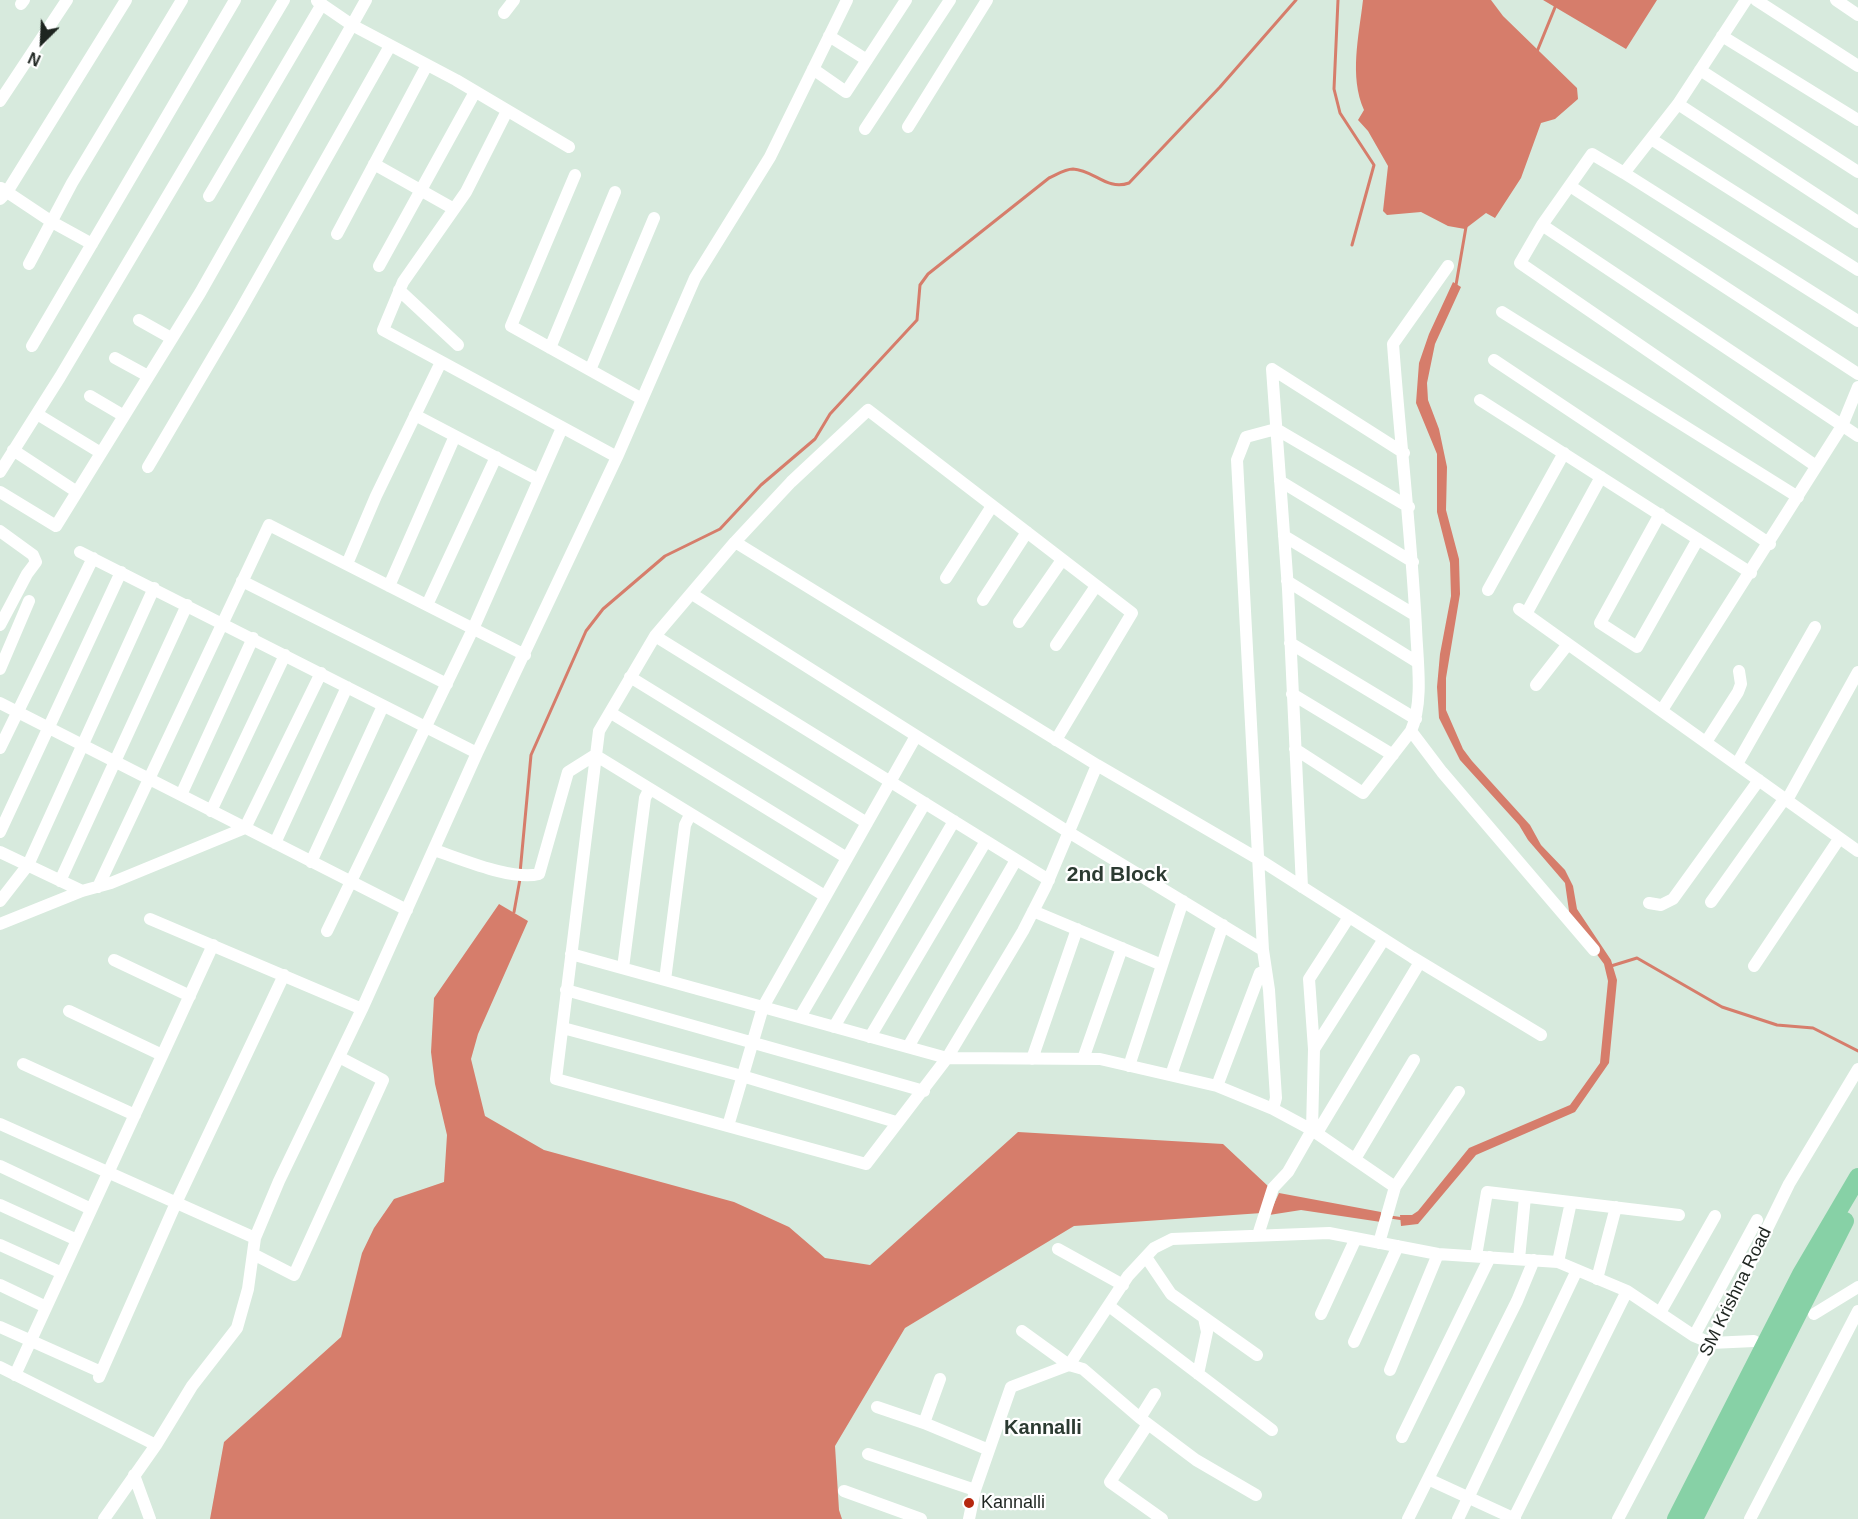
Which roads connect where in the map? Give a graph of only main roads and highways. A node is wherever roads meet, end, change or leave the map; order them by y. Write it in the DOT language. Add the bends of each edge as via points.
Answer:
graph roads {
  1 [pos="1858,1177"];
  2 [pos="1858,1199"];
  3 [pos="1676,1519"];
  4 [pos="1695,1519"];
  1 -- 3 [label="highway" via="1801,1274"];
  2 -- 4 [label="highway"];
}
